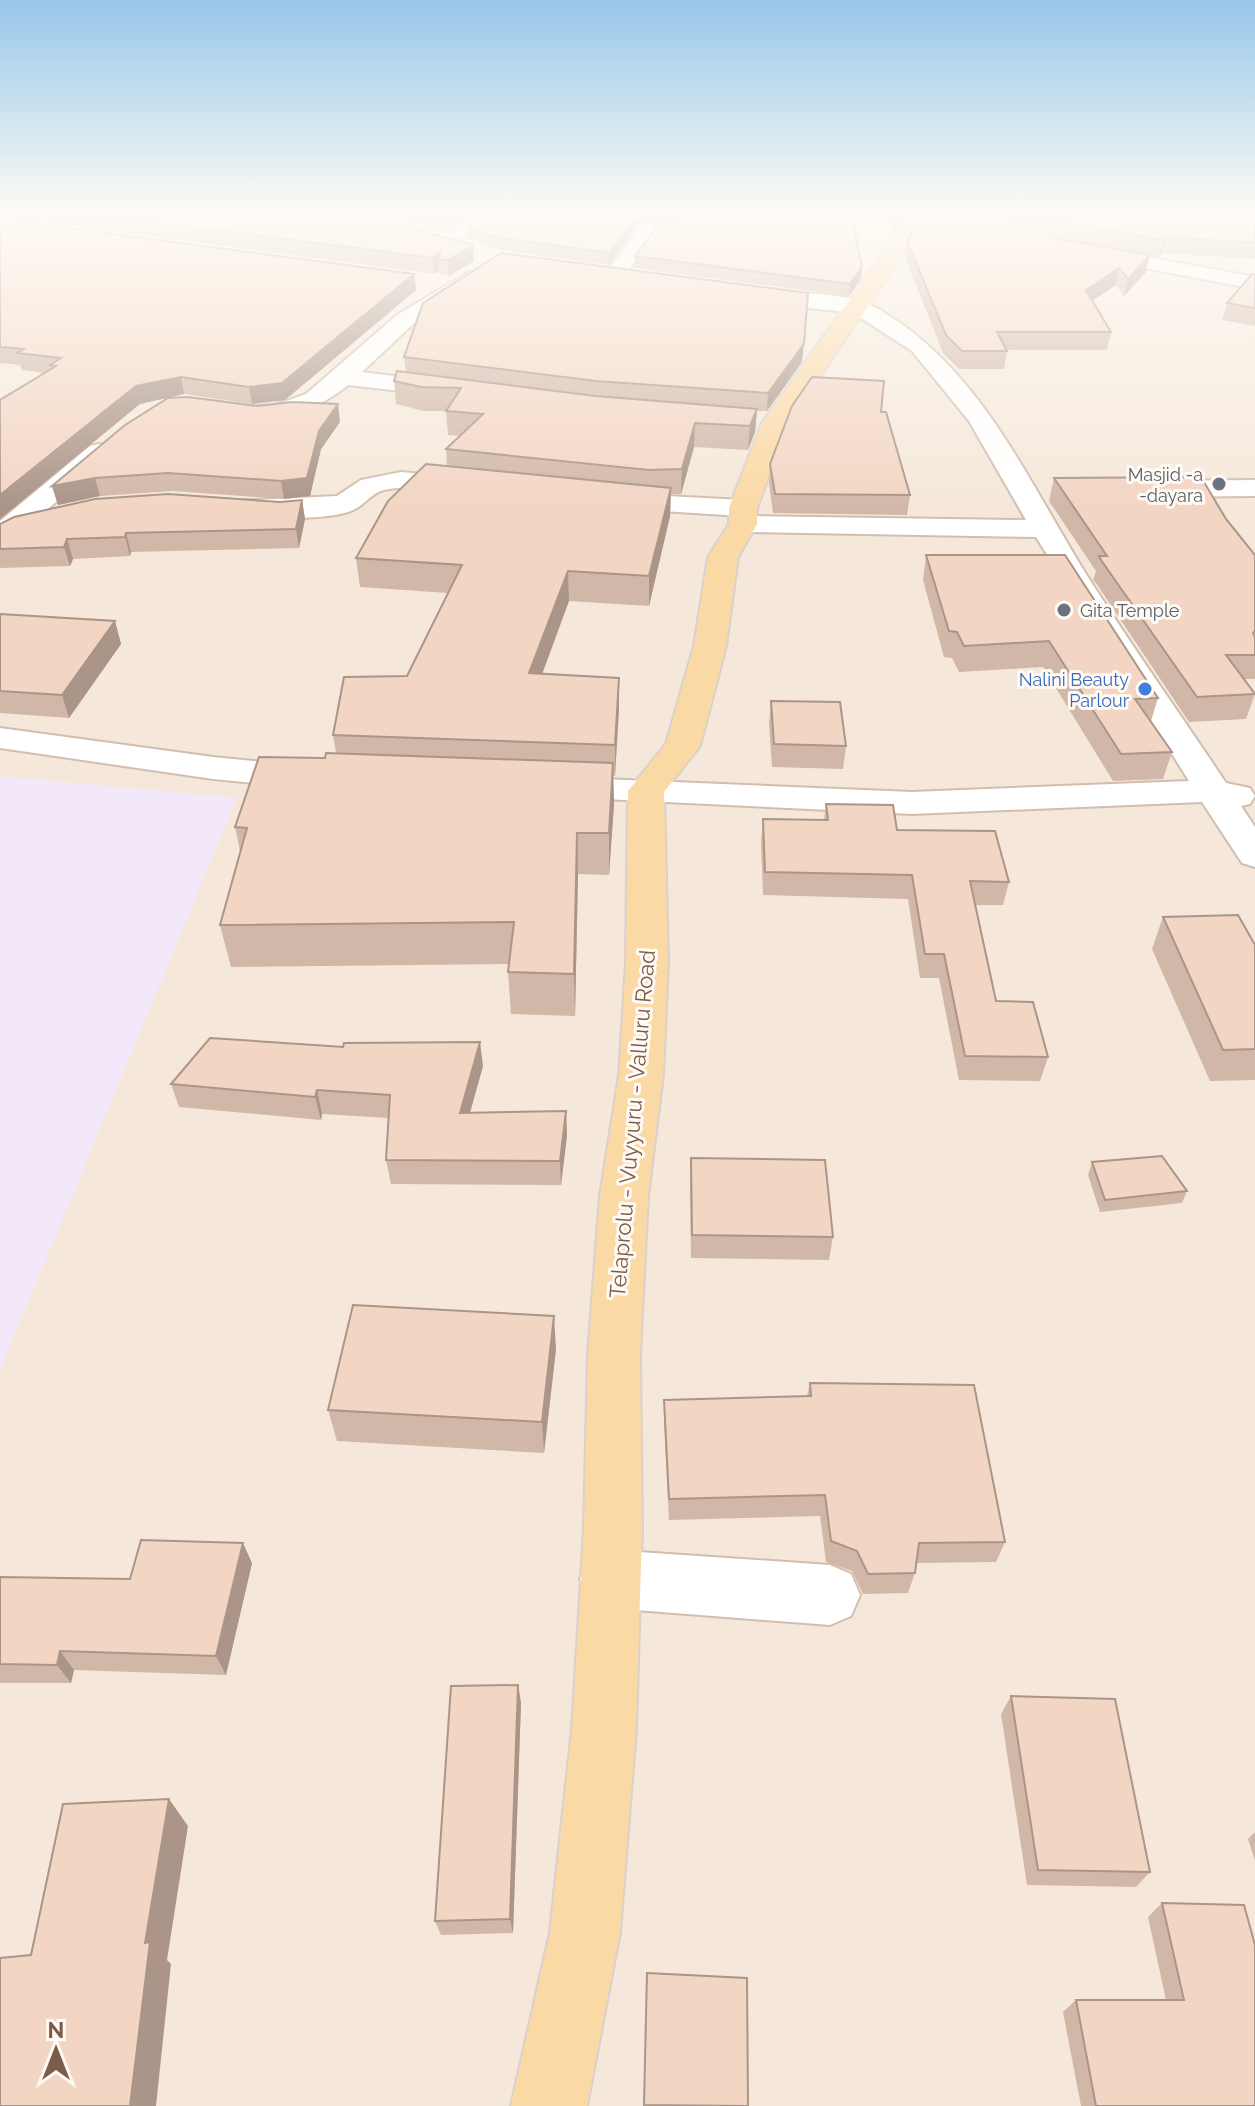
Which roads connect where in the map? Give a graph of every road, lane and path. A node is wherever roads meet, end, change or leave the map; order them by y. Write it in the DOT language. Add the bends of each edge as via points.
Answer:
graph roads {
  1 [pos="418,311"];
  2 [pos="856,311"];
  3 [pos="866,311"];
  4 [pos="344,377"];
  5 [pos="483,394"];
  6 [pos="231,409"];
  7 [pos="745,420"];
  8 [pos="775,423"];
  9 [pos="116,438"];
  10 [pos="1255,488"];
  11 [pos="1127,489"];
  12 [pos="491,490"];
  13 [pos="1024,490"];
  14 [pos="1054,490"];
  15 [pos="580,499"];
  16 [pos="214,505"];
  17 [pos="70,514"];
  18 [pos="743,516"];
  19 [pos="1044,529"];
  20 [pos="6,531"];
  21 [pos="0,738"];
  22 [pos="353,782"];
  23 [pos="522,787"];
  24 [pos="646,791"];
  25 [pos="1214,791"];
  26 [pos="1255,800"];
  27 [pos="1255,855"];
  28 [pos="610,1579"];
  29 [pos="830,1595"];
  30 [pos="549,2106"];
  1 -- 4 [label="street"];
  2 -- 8 [label="main road"];
  3 -- 13 [label="street" via="920,346 940,367"];
  4 -- 5 [label="street"];
  4 -- 6 [label="street" via="285,413"];
  7 -- 8 [label="street"];
  8 -- 18 [label="main road"];
  9 -- 20 [label="street"];
  10 -- 11 [label="street"];
  12 -- 16 [label="street" via="376,481 354,492 345,504 284,510"];
  13 -- 14 [label="street"];
  13 -- 19 [label="street"];
  15 -- 18 [label="street"];
  17 -- 20 [label="street"];
  18 -- 19 [label="street"];
  18 -- 24 [label="main road" via="723,557 710,646 683,746"];
  19 -- 25 [label="street"];
  21 -- 22 [label="street"];
  23 -- 24 [label="street"];
  24 -- 25 [label="street" via="912,803"];
  24 -- 28 [label="main road, Telaprolu - Vuyyuru - Valluru Road" via="647,963 614,1354"];
  25 -- 26 [label="street"];
  25 -- 27 [label="street"];
  28 -- 29 [label="street"];
  28 -- 30 [label="main road, Telaprolu - Vuyyuru - Valluru Road" via="604,1729 585,1932"];
}
